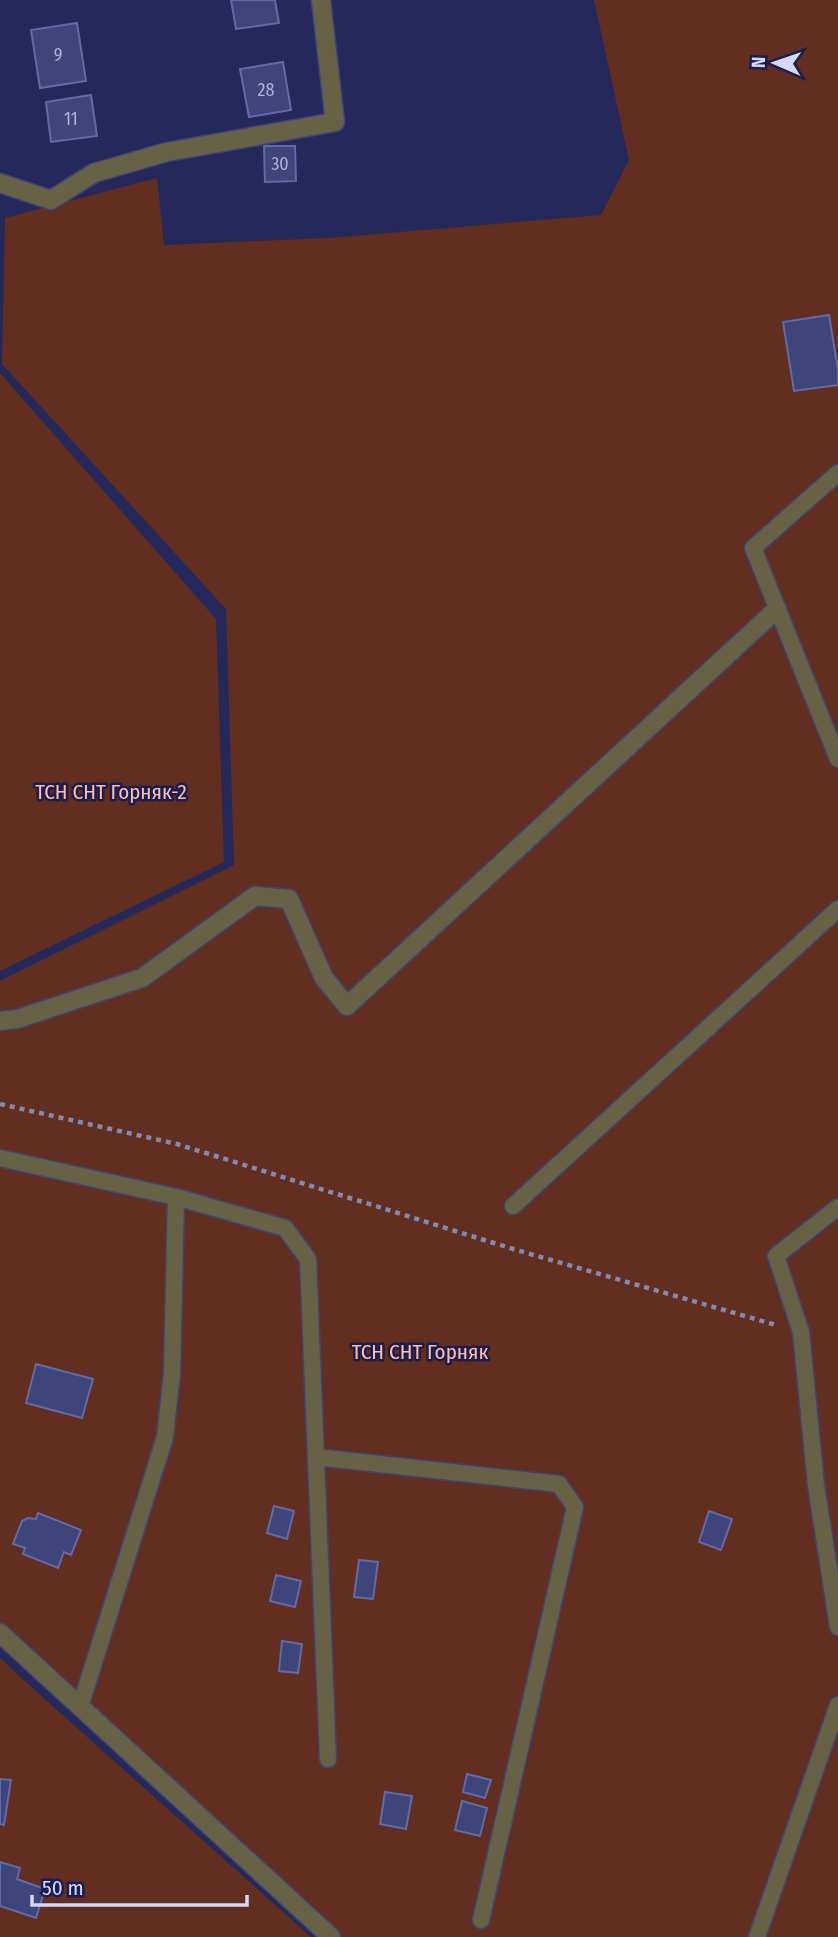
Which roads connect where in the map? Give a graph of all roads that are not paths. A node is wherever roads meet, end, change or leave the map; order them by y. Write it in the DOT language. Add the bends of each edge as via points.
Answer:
graph roads {
  1 [pos="321,0"];
  2 [pos="0,183"];
  3 [pos="838,473"];
  4 [pos="777,610"];
  5 [pos="838,759"];
  6 [pos="838,909"];
  7 [pos="0,1021"];
  8 [pos="0,1158"];
  9 [pos="176,1197"];
  10 [pos="513,1206"];
  11 [pos="838,1207"];
  12 [pos="316,1457"];
  13 [pos="838,1627"];
  14 [pos="0,1633"];
  15 [pos="838,1705"];
  16 [pos="80,1707"];
  17 [pos="328,1759"];
  18 [pos="481,1920"];
  19 [pos="331,1937"];
  20 [pos="757,1937"];
  1 -- 2 [label="street" via="335,122 167,152 94,173 51,200"];
  3 -- 4 [label="lane" via="753,548"];
  4 -- 5 [label="lane"];
  4 -- 7 [label="street" via="347,1006 324,978 289,900 255,896 142,978"];
  6 -- 10 [label="lane"];
  8 -- 9 [label="lane"];
  9 -- 12 [label="lane" via="285,1228 308,1259"];
  9 -- 16 [label="lane" via="172,1373 164,1437"];
  11 -- 13 [label="lane" via="776,1256 801,1332 816,1485"];
  12 -- 17 [label="lane"];
  12 -- 18 [label="lane" via="559,1484 575,1507"];
  14 -- 16 [label="street"];
  15 -- 20 [label="lane"];
  16 -- 19 [label="street"];
}
